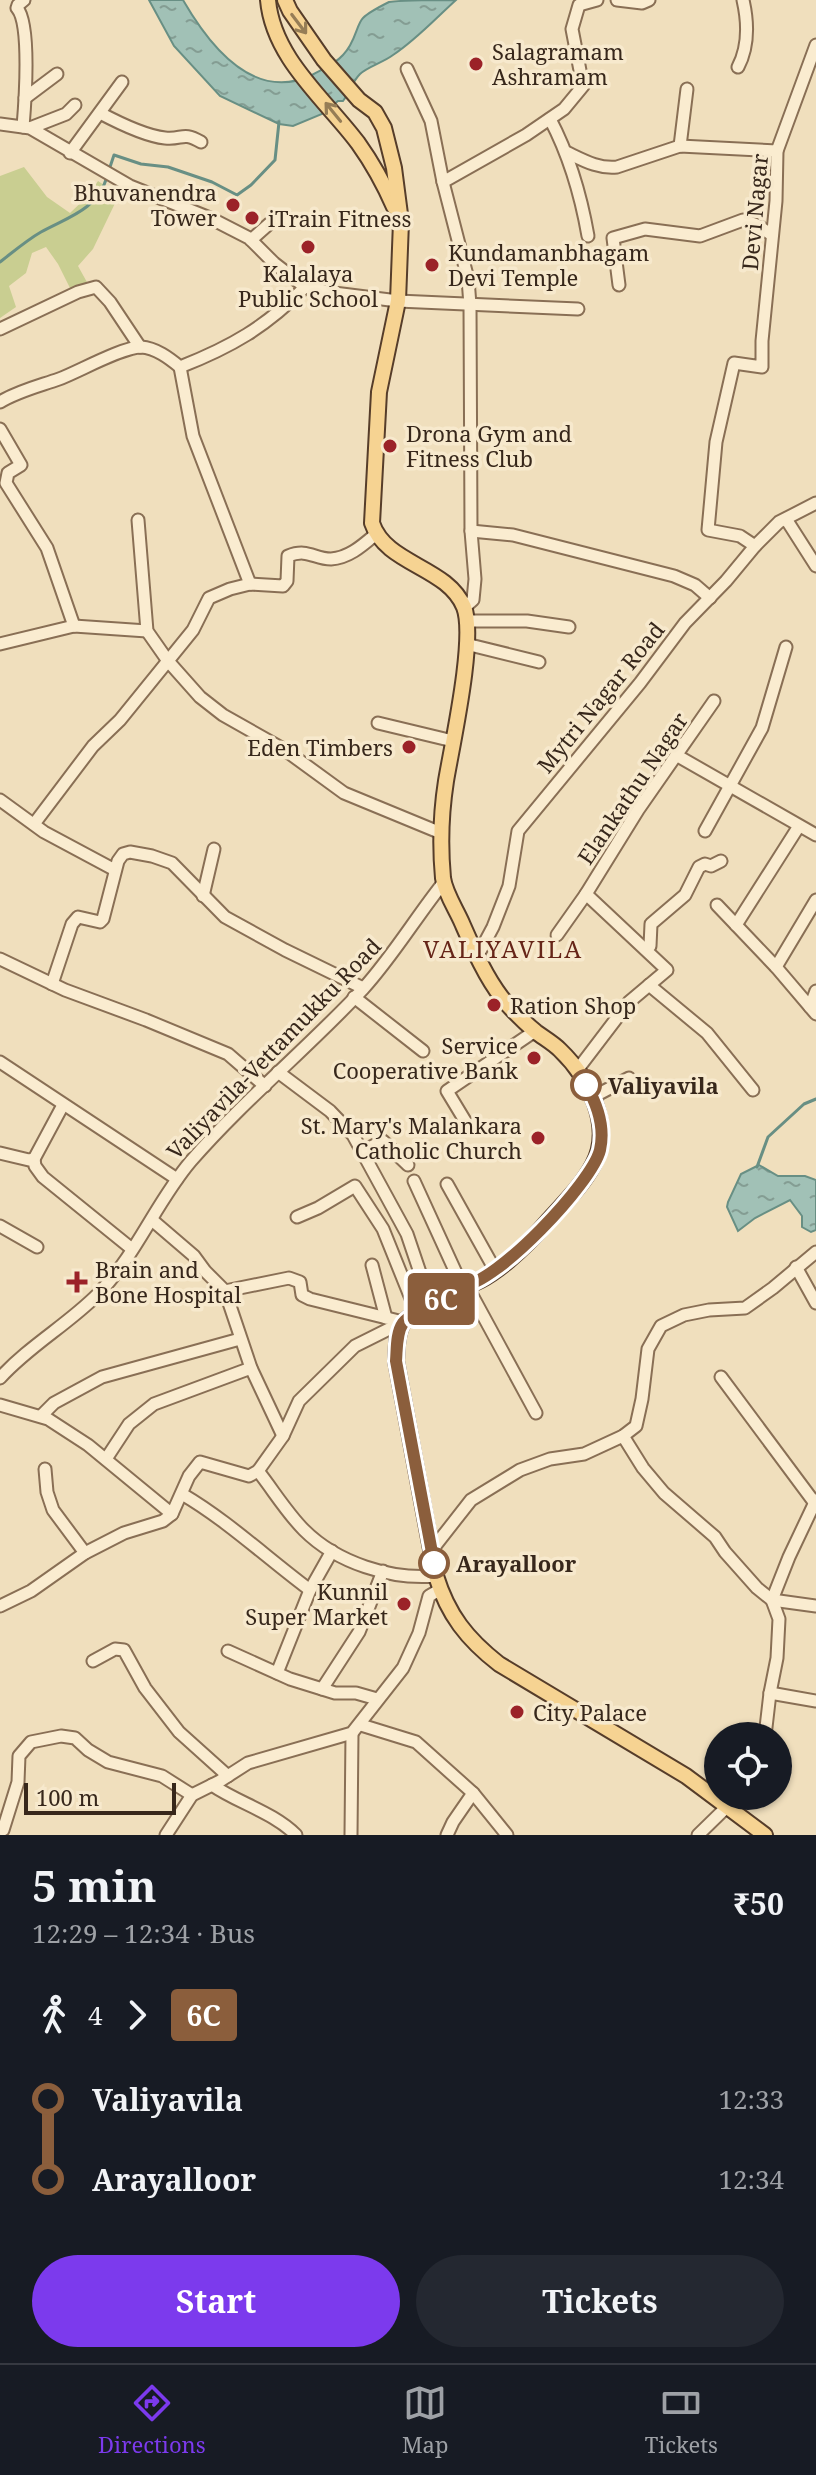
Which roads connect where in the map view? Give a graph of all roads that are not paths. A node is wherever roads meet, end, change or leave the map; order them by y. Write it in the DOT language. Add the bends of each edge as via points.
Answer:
graph roads {
  1 [pos="24,0"];
  2 [pos="268,0"];
  3 [pos="285,0"];
  4 [pos="597,0"];
  5 [pos="617,0"];
  6 [pos="649,0"];
  7 [pos="743,0"];
  8 [pos="816,45"];
  9 [pos="738,67"];
  10 [pos="407,69"];
  11 [pos="57,74"];
  12 [pos="122,82"];
  13 [pos="687,89"];
  14 [pos="25,98"];
  15 [pos="75,105"];
  16 [pos="100,113"];
  17 [pos="550,119"];
  18 [pos="0,124"];
  19 [pos="26,128"];
  20 [pos="201,142"];
  21 [pos="680,146"];
  22 [pos="777,151"];
  23 [pos="566,152"];
  24 [pos="70,153"];
  25 [pos="443,182"];
  26 [pos="298,221"];
  27 [pos="401,222"];
  28 [pos="772,235"];
  29 [pos="588,236"];
  30 [pos="251,240"];
  31 [pos="619,285"];
  32 [pos="305,287"];
  33 [pos="398,301"];
  34 [pos="470,305"];
  35 [pos="578,309"];
  36 [pos="0,329"];
  37 [pos="140,347"];
  38 [pos="180,367"];
  39 [pos="0,402"];
  40 [pos="0,429"];
  41 [pos="816,503"];
  42 [pos="786,519"];
  43 [pos="138,520"];
  44 [pos="471,531"];
  45 [pos="376,534"];
  46 [pos="755,546"];
  47 [pos="816,566"];
  48 [pos="250,584"];
  49 [pos="710,598"];
  50 [pos="465,614"];
  51 [pos="74,626"];
  52 [pos="569,627"];
  53 [pos="147,631"];
  54 [pos="0,644"];
  55 [pos="466,644"];
  56 [pos="786,647"];
  57 [pos="168,661"];
  58 [pos="539,662"];
  59 [pos="714,701"];
  60 [pos="378,723"];
  61 [pos="453,741"];
  62 [pos="676,755"];
  63 [pos="729,787"];
  64 [pos="0,800"];
  65 [pos="34,824"];
  66 [pos="799,826"];
  67 [pos="705,831"];
  68 [pos="441,833"];
  69 [pos="816,835"];
  70 [pos="214,849"];
  71 [pos="721,861"];
  72 [pos="115,870"];
  73 [pos="444,882"];
  74 [pos="586,894"];
  75 [pos="203,896"];
  76 [pos="816,900"];
  77 [pos="717,905"];
  78 [pos="736,925"];
  79 [pos="557,935"];
  80 [pos="645,949"];
  81 [pos="477,957"];
  82 [pos="0,959"];
  83 [pos="776,967"];
  84 [pos="52,984"];
  85 [pos="649,985"];
  86 [pos="816,991"];
  87 [pos="358,993"];
  88 [pos="813,1011"];
  89 [pos="535,1031"];
  90 [pos="423,1051"];
  91 [pos="0,1062"];
  92 [pos="578,1069"];
  93 [pos="278,1072"];
  94 [pos="629,1078"];
  95 [pos="265,1086"];
  96 [pos="753,1090"];
  97 [pos="593,1097"];
  98 [pos="63,1105"];
  99 [pos="470,1129"];
  100 [pos="361,1152"];
  101 [pos="1,1156"];
  102 [pos="34,1159"];
  103 [pos="408,1165"];
  104 [pos="177,1179"];
  105 [pos="414,1181"];
  106 [pos="447,1184"];
  107 [pos="297,1217"];
  108 [pos="152,1220"];
  109 [pos="0,1226"];
  110 [pos="37,1247"];
  111 [pos="132,1249"];
  112 [pos="816,1252"];
  113 [pos="372,1265"];
  114 [pos="796,1267"];
  115 [pos="495,1270"];
  116 [pos="465,1286"];
  117 [pos="225,1291"];
  118 [pos="816,1303"];
  119 [pos="431,1305"];
  120 [pos="416,1311"];
  121 [pos="386,1318"];
  122 [pos="403,1322"];
  123 [pos="240,1339"];
  124 [pos="251,1368"];
  125 [pos="721,1377"];
  126 [pos="0,1378"];
  127 [pos="0,1405"];
  128 [pos="536,1413"];
  129 [pos="41,1416"];
  130 [pos="283,1436"];
  131 [pos="623,1436"];
  132 [pos="106,1459"];
  133 [pos="45,1469"];
  134 [pos="258,1471"];
  135 [pos="182,1494"];
  136 [pos="815,1501"];
  137 [pos="172,1514"];
  138 [pos="332,1551"];
  139 [pos="431,1551"];
  140 [pos="85,1553"];
  141 [pos="383,1571"];
  142 [pos="438,1582"];
  143 [pos="310,1590"];
  144 [pos="772,1600"];
  145 [pos="0,1606"];
  146 [pos="816,1606"];
  147 [pos="228,1651"];
  148 [pos="93,1661"];
  149 [pos="277,1673"];
  150 [pos="322,1689"];
  151 [pos="770,1693"];
  152 [pos="377,1699"];
  153 [pos="816,1701"];
  154 [pos="767,1722"];
  155 [pos="356,1729"];
  156 [pos="228,1776"];
  157 [pos="212,1785"];
  158 [pos="704,1786"];
  159 [pos="473,1793"];
  160 [pos="192,1795"];
  161 [pos="724,1810"];
  162 [pos="741,1810"];
  163 [pos="4,1831"];
  164 [pos="167,1835"];
  165 [pos="296,1835"];
  166 [pos="351,1835"];
  167 [pos="447,1835"];
  168 [pos="507,1835"];
  169 [pos="698,1835"];
  170 [pos="765,1835"];
  1 -- 14 [label="street" via="17,8 26,31"];
  27 -- 2 [label="main road, one-way" via="380,175 290,60 274,31"];
  3 -- 27 [label="main road, one-way" via="324,60 384,128"];
  4 -- 17 [label="street" via="579,5 572,29 583,86"];
  5 -- 6 [label="street"];
  7 -- 9 [label="street" via="748,20"];
  8 -- 22 [label="street, Devi Nagar"];
  10 -- 25 [label="street" via="431,121"];
  11 -- 14 [label="street"];
  12 -- 16 [label="street"];
  13 -- 21 [label="street"];
  14 -- 19 [label="street"];
  15 -- 19 [label="street" via="66,114"];
  16 -- 20 [label="street" via="166,139 188,135"];
  16 -- 24 [label="street"];
  17 -- 23 [label="street"];
  17 -- 25 [label="street"];
  18 -- 19 [label="street"];
  19 -- 24 [label="street"];
  21 -- 22 [label="street"];
  21 -- 23 [label="street" via="607,168"];
  22 -- 28 [label="street, Devi Nagar"];
  23 -- 29 [label="street"];
  24 -- 30 [label="street"];
  25 -- 34 [label="street"];
  26 -- 30 [label="street" via="278,216"];
  27 -- 33 [label="main road"];
  28 -- 31 [label="street" via="743,220 700,236 651,229 613,238"];
  28 -- 46 [label="street, Devi Nagar" via="762,367 734,363 716,442 708,530 740,536"];
  30 -- 32 [label="street"];
  32 -- 33 [label="street"];
  32 -- 38 [label="street" via="265,325"];
  33 -- 34 [label="street"];
  33 -- 45 [label="main road" via="379,392 372,523"];
  34 -- 35 [label="street"];
  34 -- 44 [label="street"];
  36 -- 37 [label="street" via="96,287"];
  37 -- 38 [label="street"];
  37 -- 39 [label="street"];
  38 -- 48 [label="street" via="193,436"];
  40 -- 51 [label="street" via="21,465 8,473 6,483 47,548"];
  41 -- 42 [label="street, Mytri Nagar Road"];
  42 -- 46 [label="street, Mytri Nagar Road"];
  42 -- 47 [label="street"];
  43 -- 53 [label="street"];
  44 -- 49 [label="street" via="513,535 674,576"];
  44 -- 50 [label="street" via="475,579"];
  45 -- 48 [label="street" via="356,550 331,559 302,552 288,556 283,586"];
  45 -- 50 [label="main road" via="446,584"];
  46 -- 49 [label="street, Mytri Nagar Road"];
  48 -- 57 [label="street" via="209,598 193,630"];
  49 -- 81 [label="street, Mytri Nagar Road" via="518,831 509,886"];
  50 -- 52 [label="street"];
  50 -- 55 [label="main road"];
  51 -- 53 [label="street"];
  51 -- 54 [label="street"];
  53 -- 57 [label="street"];
  55 -- 58 [label="street"];
  55 -- 61 [label="main road"];
  56 -- 63 [label="street" via="762,728"];
  57 -- 65 [label="street"];
  57 -- 68 [label="street" via="223,715 285,750 344,793"];
  59 -- 62 [label="street, Elankathu Nagar"];
  60 -- 61 [label="street"];
  61 -- 68 [label="main road"];
  62 -- 63 [label="street"];
  62 -- 74 [label="street, Elankathu Nagar"];
  63 -- 66 [label="street"];
  63 -- 67 [label="street"];
  64 -- 65 [label="street"];
  65 -- 72 [label="street"];
  66 -- 69 [label="street"];
  66 -- 78 [label="street"];
  68 -- 73 [label="main road"];
  70 -- 75 [label="street"];
  71 -- 80 [label="street" via="699,867 685,895 651,924 650,946"];
  72 -- 75 [label="street" via="123,854 152,856 172,863"];
  72 -- 84 [label="street" via="103,919 74,921"];
  73 -- 81 [label="main road"];
  73 -- 87 [label="street, Valiyavila-Vettamukku Road"];
  74 -- 79 [label="street"];
  74 -- 80 [label="street, Elankathu Nagar"];
  75 -- 87 [label="street" via="225,917"];
  76 -- 83 [label="street"];
  77 -- 78 [label="street"];
  78 -- 83 [label="street"];
  80 -- 85 [label="street, Elankathu Nagar" via="667,970"];
  81 -- 89 [label="main road" via="502,997"];
  82 -- 84 [label="street"];
  83 -- 88 [label="street"];
  84 -- 95 [label="street" via="228,1054"];
  85 -- 92 [label="street" via="629,1002"];
  85 -- 96 [label="street" via="707,1033"];
  86 -- 88 [label="street"];
  87 -- 90 [label="street"];
  87 -- 93 [label="street, Valiyavila-Vettamukku Road"];
  89 -- 92 [label="main road"];
  89 -- 99 [label="street" via="447,1091"];
  91 -- 98 [label="street"];
  92 -- 97 [label="main road"];
  93 -- 95 [label="street, Valiyavila-Vettamukku Road"];
  93 -- 100 [label="street" via="330,1111"];
  94 -- 97 [label="street"];
  95 -- 104 [label="street, Valiyavila-Vettamukku Road"];
  97 -- 115 [label="main road" via="601,1136 594,1163 531,1241"];
  98 -- 102 [label="street"];
  98 -- 104 [label="street"];
  100 -- 103 [label="street" via="383,1141"];
  100 -- 119 [label="street" via="407,1234"];
  101 -- 102 [label="street"];
  102 -- 111 [label="street" via="43,1177"];
  104 -- 108 [label="street, Valiyavila-Vettamukku Road"];
  105 -- 116 [label="street"];
  106 -- 115 [label="street"];
  107 -- 120 [label="street" via="355,1186 383,1229"];
  108 -- 111 [label="street, Valiyavila-Vettamukku Road"];
  108 -- 117 [label="street"];
  109 -- 110 [label="street"];
  111 -- 126 [label="street, Valiyavila-Vettamukku Road" via="97,1295"];
  112 -- 114 [label="street"];
  113 -- 121 [label="street"];
  114 -- 118 [label="street"];
  114 -- 131 [label="street" via="745,1308 684,1315 661,1326 648,1349 636,1426"];
  115 -- 116 [label="main road"];
  116 -- 119 [label="main road"];
  116 -- 128 [label="street"];
  117 -- 121 [label="street" via="295,1279 310,1299"];
  117 -- 123 [label="street"];
  119 -- 120 [label="main road"];
  120 -- 122 [label="main road"];
  121 -- 122 [label="street"];
  122 -- 130 [label="street" via="355,1346 299,1401"];
  122 -- 139 [label="main road" via="396,1361"];
  123 -- 124 [label="street"];
  123 -- 129 [label="street" via="102,1377"];
  124 -- 130 [label="street"];
  124 -- 132 [label="street" via="154,1404 129,1424"];
  125 -- 136 [label="street"];
  127 -- 129 [label="street"];
  129 -- 132 [label="street"];
  130 -- 134 [label="street"];
  131 -- 139 [label="street" via="584,1454 520,1470 471,1500"];
  131 -- 144 [label="street" via="664,1493 715,1537"];
  132 -- 137 [label="street"];
  133 -- 140 [label="street" via="53,1510"];
  134 -- 135 [label="street" via="249,1476 200,1462"];
  134 -- 138 [label="street" via="304,1531"];
  135 -- 137 [label="street"];
  135 -- 143 [label="street"];
  136 -- 144 [label="street"];
  137 -- 140 [label="street"];
  138 -- 141 [label="street"];
  138 -- 143 [label="street"];
  139 -- 142 [label="main road"];
  140 -- 145 [label="street"];
  141 -- 142 [label="street"];
  141 -- 150 [label="street" via="359,1632"];
  142 -- 152 [label="street" via="403,1668"];
  142 -- 158 [label="main road" via="456,1620 499,1664"];
  143 -- 149 [label="street"];
  144 -- 146 [label="street"];
  144 -- 151 [label="street" via="779,1619"];
  147 -- 149 [label="street"];
  148 -- 156 [label="street" via="124,1650 179,1732"];
  149 -- 150 [label="street"];
  150 -- 152 [label="street"];
  151 -- 153 [label="street"];
  151 -- 154 [label="street"];
  152 -- 155 [label="street"];
  155 -- 156 [label="street" via="248,1763"];
  155 -- 159 [label="street" via="416,1742"];
  155 -- 166 [label="street"];
  156 -- 157 [label="street"];
  157 -- 160 [label="street"];
  157 -- 165 [label="street"];
  159 -- 167 [label="street"];
  159 -- 168 [label="street"];
  160 -- 163 [label="street" via="162,1776 108,1762 75,1738 61,1736 31,1742 19,1756 18,1782"];
  160 -- 164 [label="street"];
  161 -- 169 [label="street"];
  162 -- 170 [label="main road"];
}
